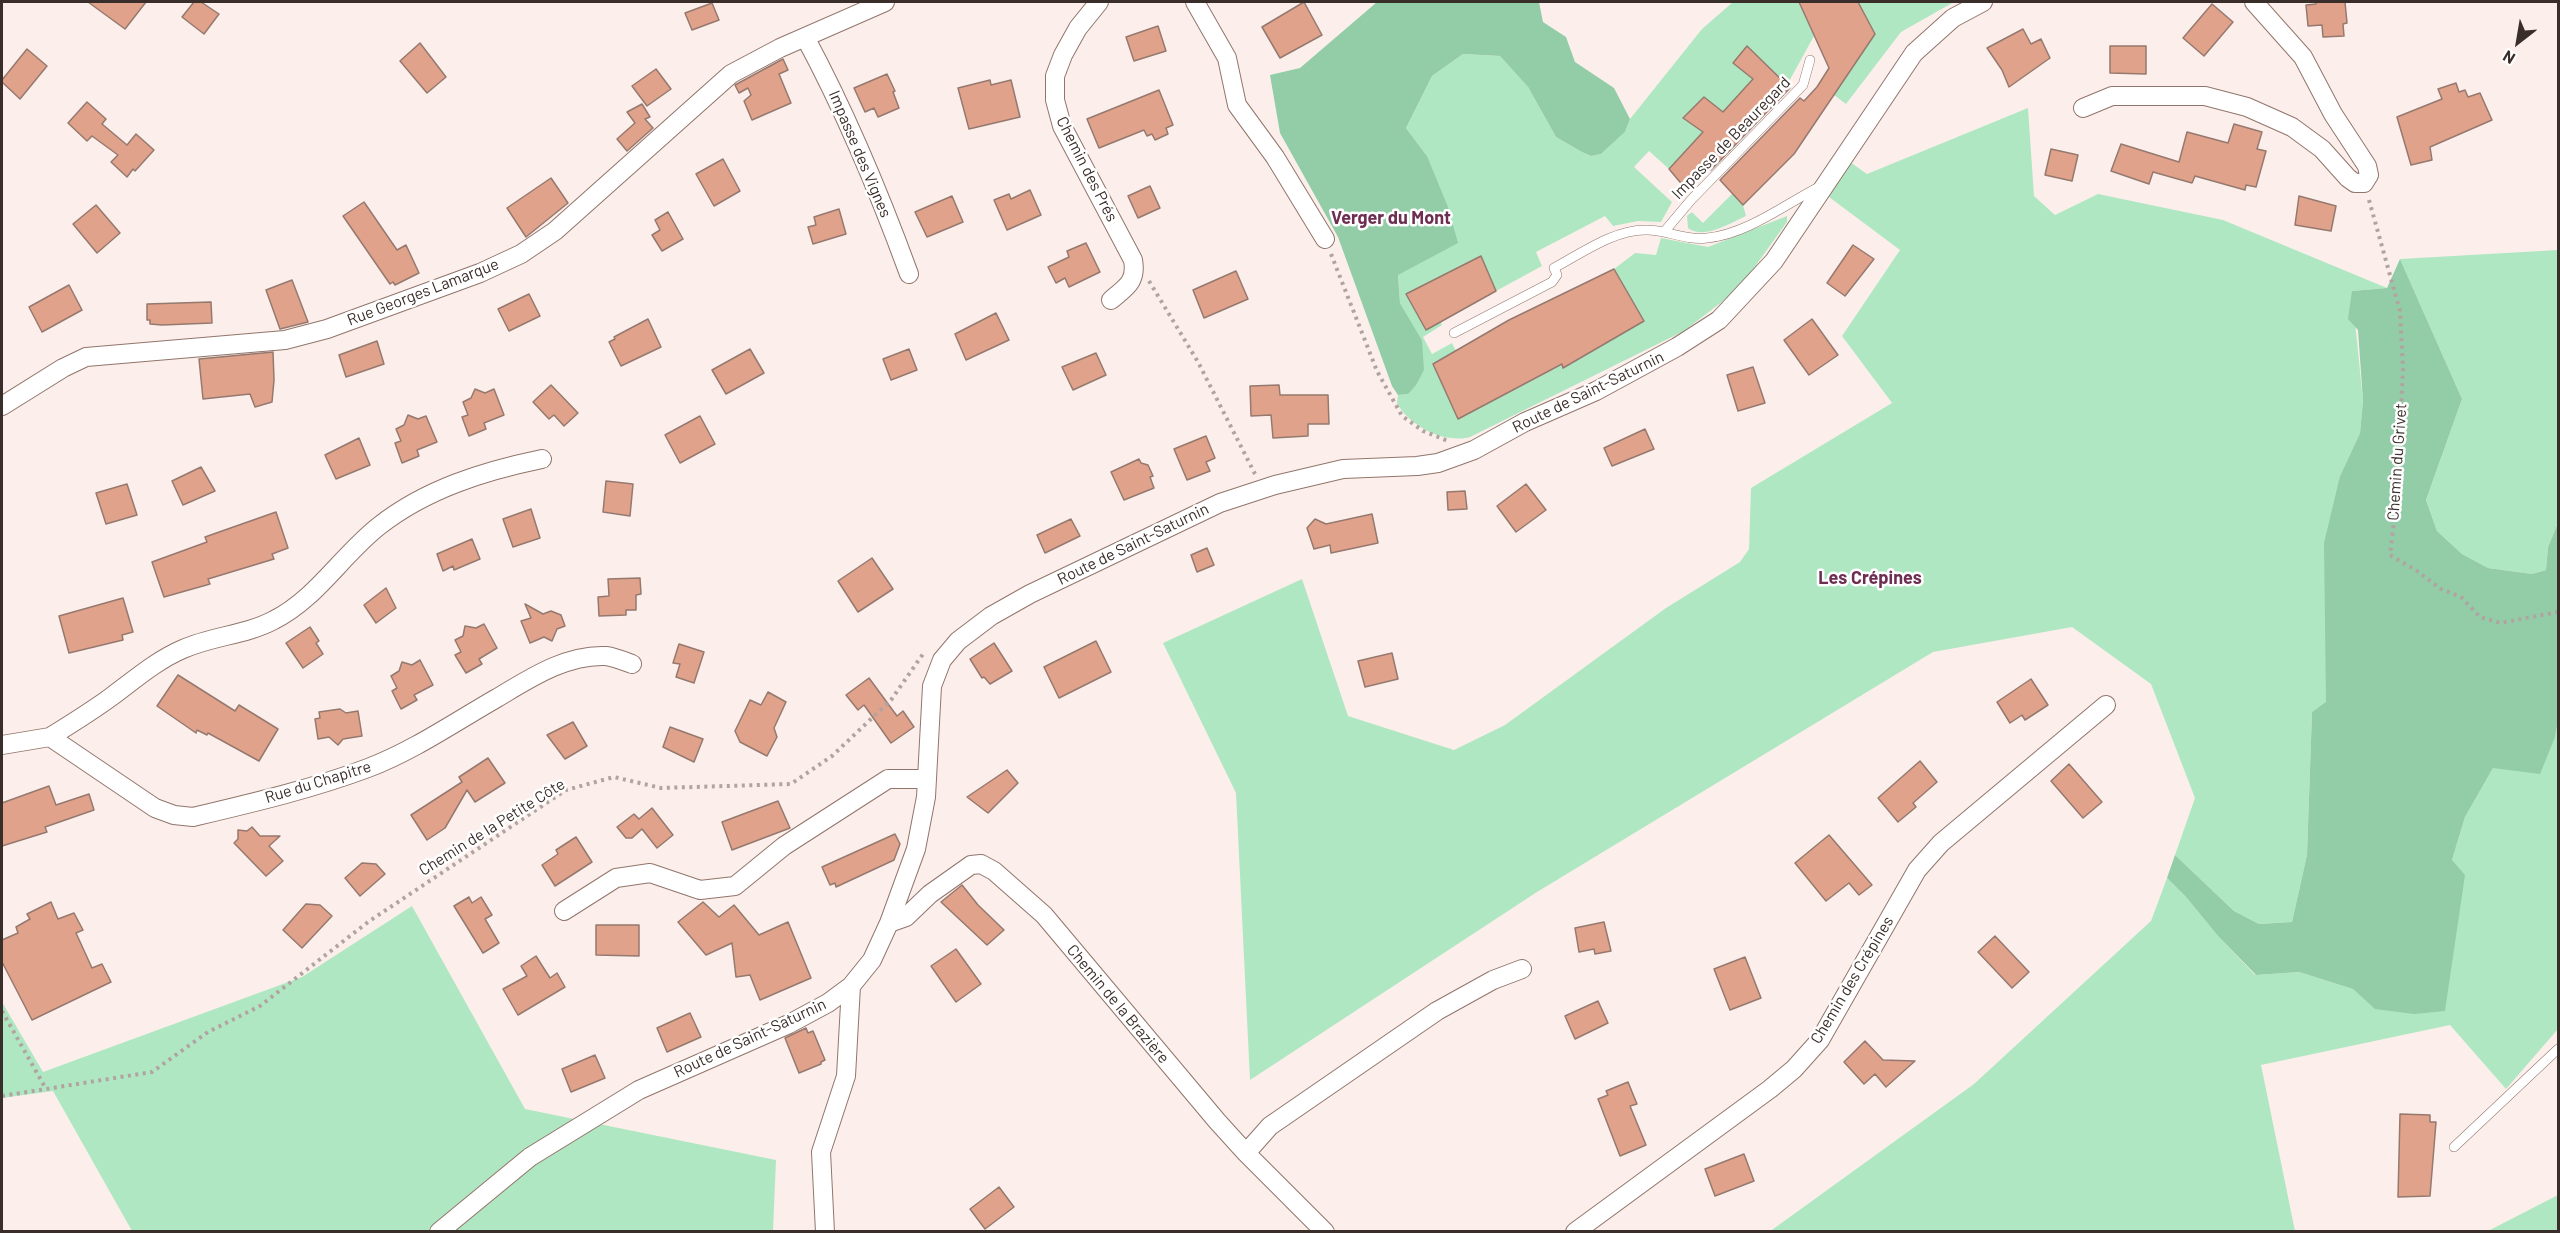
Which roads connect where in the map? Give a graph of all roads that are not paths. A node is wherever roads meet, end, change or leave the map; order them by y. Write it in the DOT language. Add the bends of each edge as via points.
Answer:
graph roads {
  1 [pos="885,2"];
  2 [pos="1099,2"];
  3 [pos="1196,2"];
  4 [pos="1983,2"];
  5 [pos="2254,2"];
  6 [pos="805,37"];
  7 [pos="1810,60"];
  8 [pos="2083,108"];
  9 [pos="1829,181"];
  10 [pos="1664,232"];
  11 [pos="1325,239"];
  12 [pos="909,274"];
  13 [pos="1111,300"];
  14 [pos="1454,333"];
  15 [pos="2,406"];
  16 [pos="542,459"];
  17 [pos="632,664"];
  18 [pos="2106,705"];
  19 [pos="50,737"];
  20 [pos="2,745"];
  21 [pos="926,779"];
  22 [pos="564,911"];
  23 [pos="890,923"];
  24 [pos="1522,969"];
  25 [pos="851,986"];
  26 [pos="2559,1049"];
  27 [pos="2454,1147"];
  28 [pos="1246,1153"];
  29 [pos="438,1232"];
  30 [pos="825,1232"];
  31 [pos="1325,1232"];
  32 [pos="1575,1232"];
  1 -- 6 [label="street, Rue Georges Lamarque"];
  2 -- 13 [label="street, Chemin des Prés" via="1077,28 1063,55 1055,76 1054,100 1062,126 1133,260 1135,273 1131,282"];
  3 -- 11 [label="street" via="1227,58 1237,105"];
  4 -- 9 [label="street, Route de Saint-Saturnin" via="1953,18 1914,53"];
  5 -- 8 [label="street" via="2303,57 2367,166 2369,175 2364,183 2348,178 2322,149 2292,127 2247,107 2205,96 2112,96"];
  6 -- 12 [label="street, Impasse des Vignes" via="834,91"];
  6 -- 15 [label="street, Rue Georges Lamarque" via="731,74 555,231 521,254 480,273 327,329 285,340 86,357"];
  7 -- 10 [label="lane, Impasse de Beauregard" via="1803,85"];
  9 -- 10 [label="lane" via="1746,227 1706,238"];
  9 -- 21 [label="street, Route de Saint-Saturnin" via="1774,261 1719,320 1596,391 1525,422 1474,450 1438,463 1343,468 1220,502 991,616 958,641 942,660 932,686"];
  10 -- 14 [label="lane" via="1636,230 1614,237 1554,268 1557,275 1552,282"];
  16 -- 19 [label="street" via="459,481 412,503 378,526 299,603 274,621 181,649"];
  17 -- 19 [label="street, Rue du Chapitre" via="607,656 558,665 370,767 309,788 193,817 155,808"];
  18 -- 32 [label="street, Chemin des Crépines" via="1941,843 1917,870 1820,1040 1794,1069"];
  19 -- 20 [label="street"];
  21 -- 22 [label="street" via="888,779 784,846 735,886 700,890 650,873 616,878"];
  21 -- 23 [label="street, Route de Saint-Saturnin" via="916,849"];
  23 -- 25 [label="street, Route de Saint-Saturnin" via="872,960"];
  23 -- 28 [label="street, Chemin de la Brazière" via="906,917 971,865 981,864 994,871 1044,915"];
  24 -- 28 [label="street" via="1437,1011 1270,1126"];
  25 -- 29 [label="street, Route de Saint-Saturnin" via="789,1024 639,1090 530,1157"];
  25 -- 30 [label="street" via="846,1076 821,1152"];
  26 -- 27 [label="lane"];
  28 -- 31 [label="street, Chemin de la Brazière"];
}
